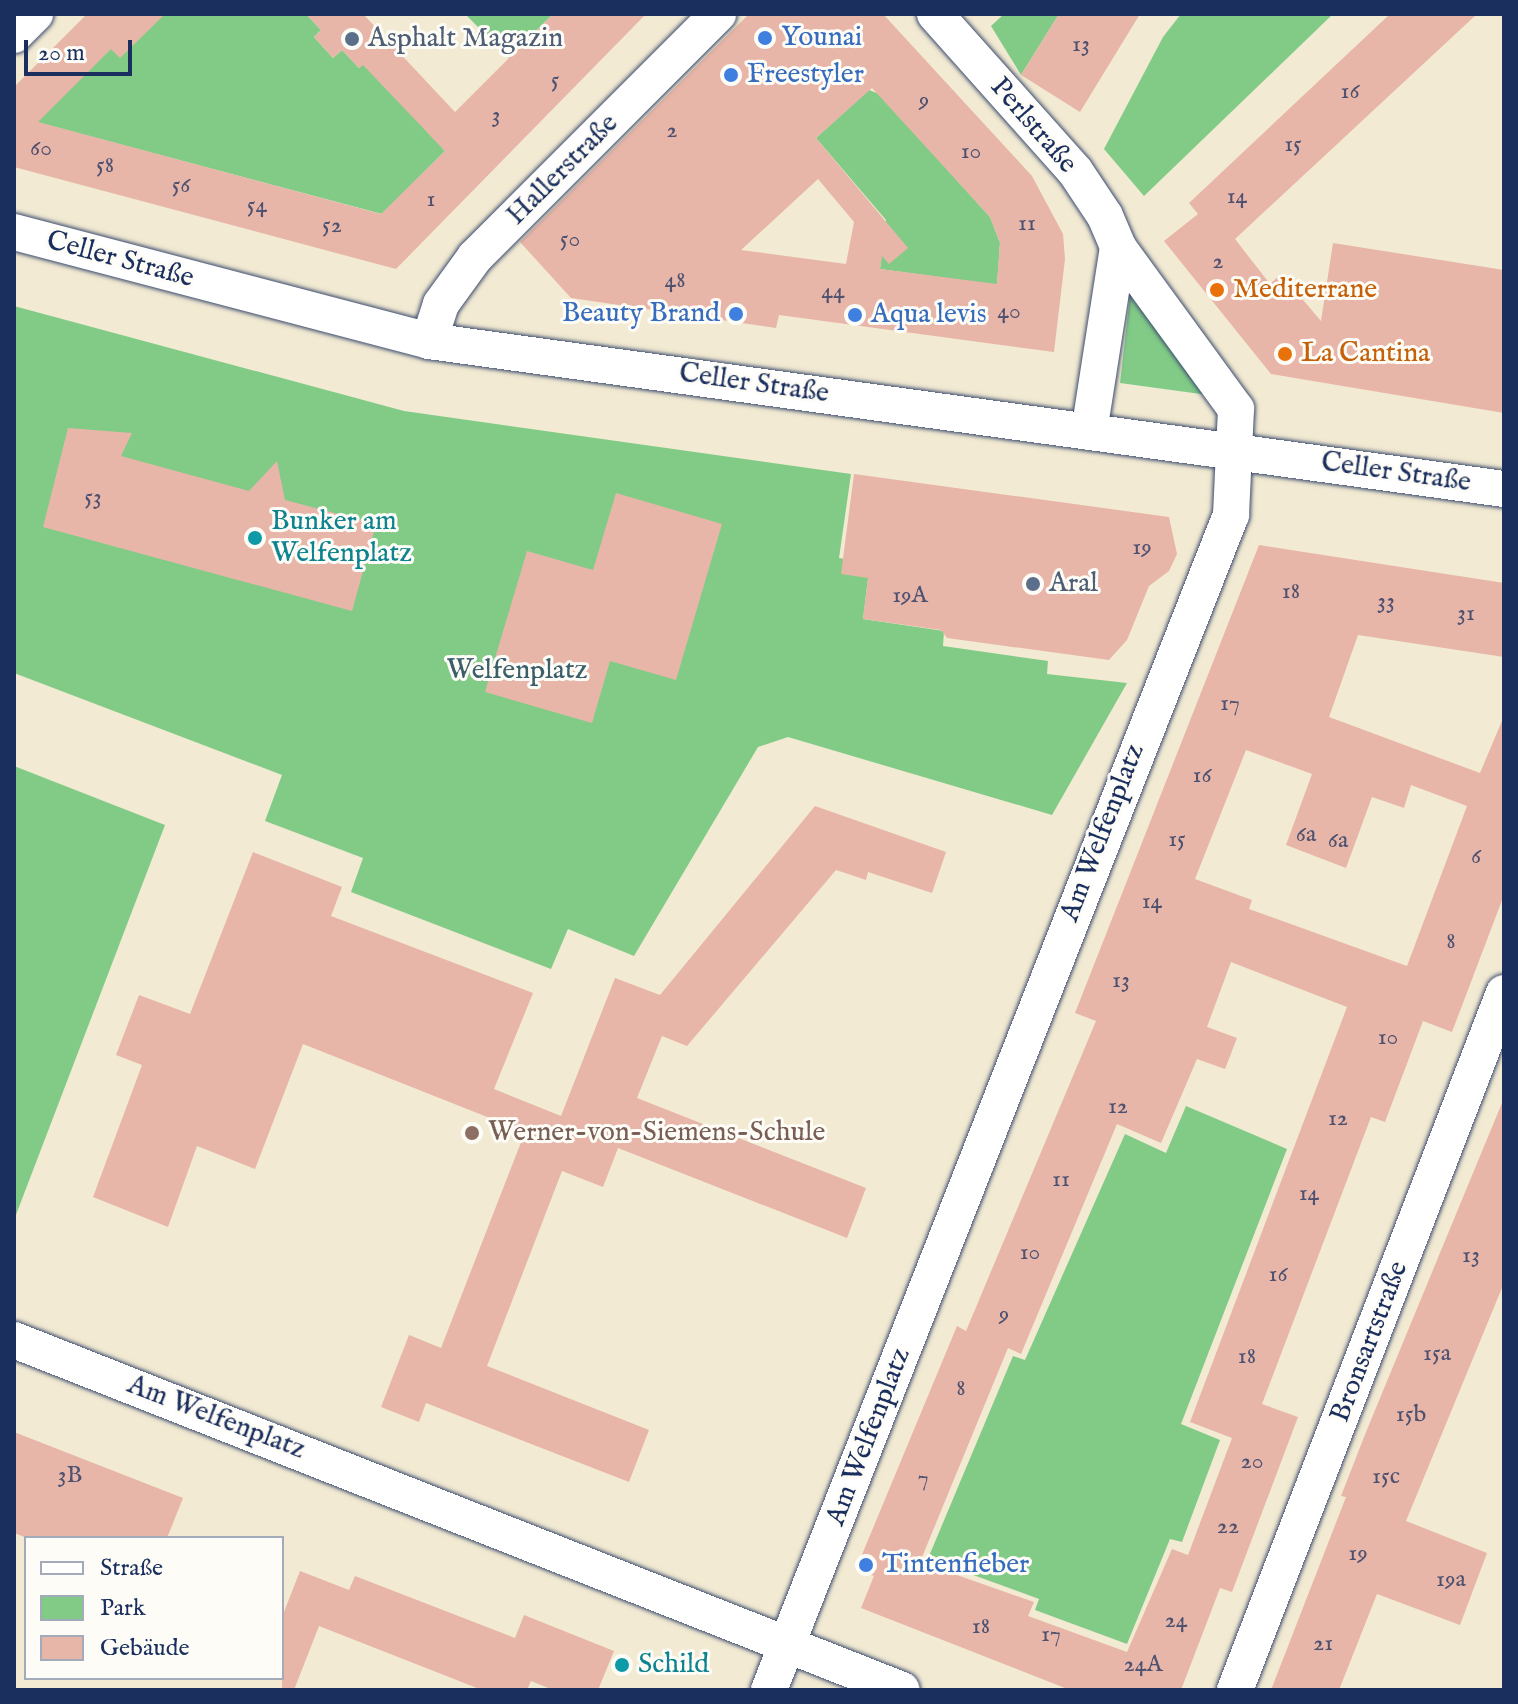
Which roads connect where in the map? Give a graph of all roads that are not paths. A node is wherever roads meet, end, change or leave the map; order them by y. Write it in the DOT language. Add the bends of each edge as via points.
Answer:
graph roads {
  1 [pos="35,14"];
  2 [pos="718,14"];
  3 [pos="935,14"];
  4 [pos="14,35"];
  5 [pos="14,232"];
  6 [pos="1118,247"];
  7 [pos="429,341"];
  8 [pos="1089,432"];
  9 [pos="1237,449"];
  10 [pos="1504,489"];
  11 [pos="1504,993"];
  12 [pos="14,1340"];
  13 [pos="787,1646"];
  14 [pos="769,1690"];
  15 [pos="902,1690"];
  16 [pos="1235,1690"];
  1 -- 4 [label="street"];
  2 -- 7 [label="street, Hallerstraße" via="475,257 441,304"];
  3 -- 6 [label="street, Perlstraße" via="1075,171"];
  5 -- 7 [label="street, Celler Straße"];
  6 -- 8 [label="street"];
  6 -- 9 [label="street, Perlstraße" via="1236,409"];
  7 -- 8 [label="street, Celler Straße"];
  8 -- 9 [label="street, Celler Straße"];
  9 -- 10 [label="street, Celler Straße"];
  9 -- 13 [label="street, Am Welfenplatz" via="1231,515"];
  11 -- 16 [label="street, Bronsartstraße"];
  12 -- 13 [label="street, Am Welfenplatz"];
  13 -- 14 [label="street"];
  13 -- 15 [label="street"];
}
